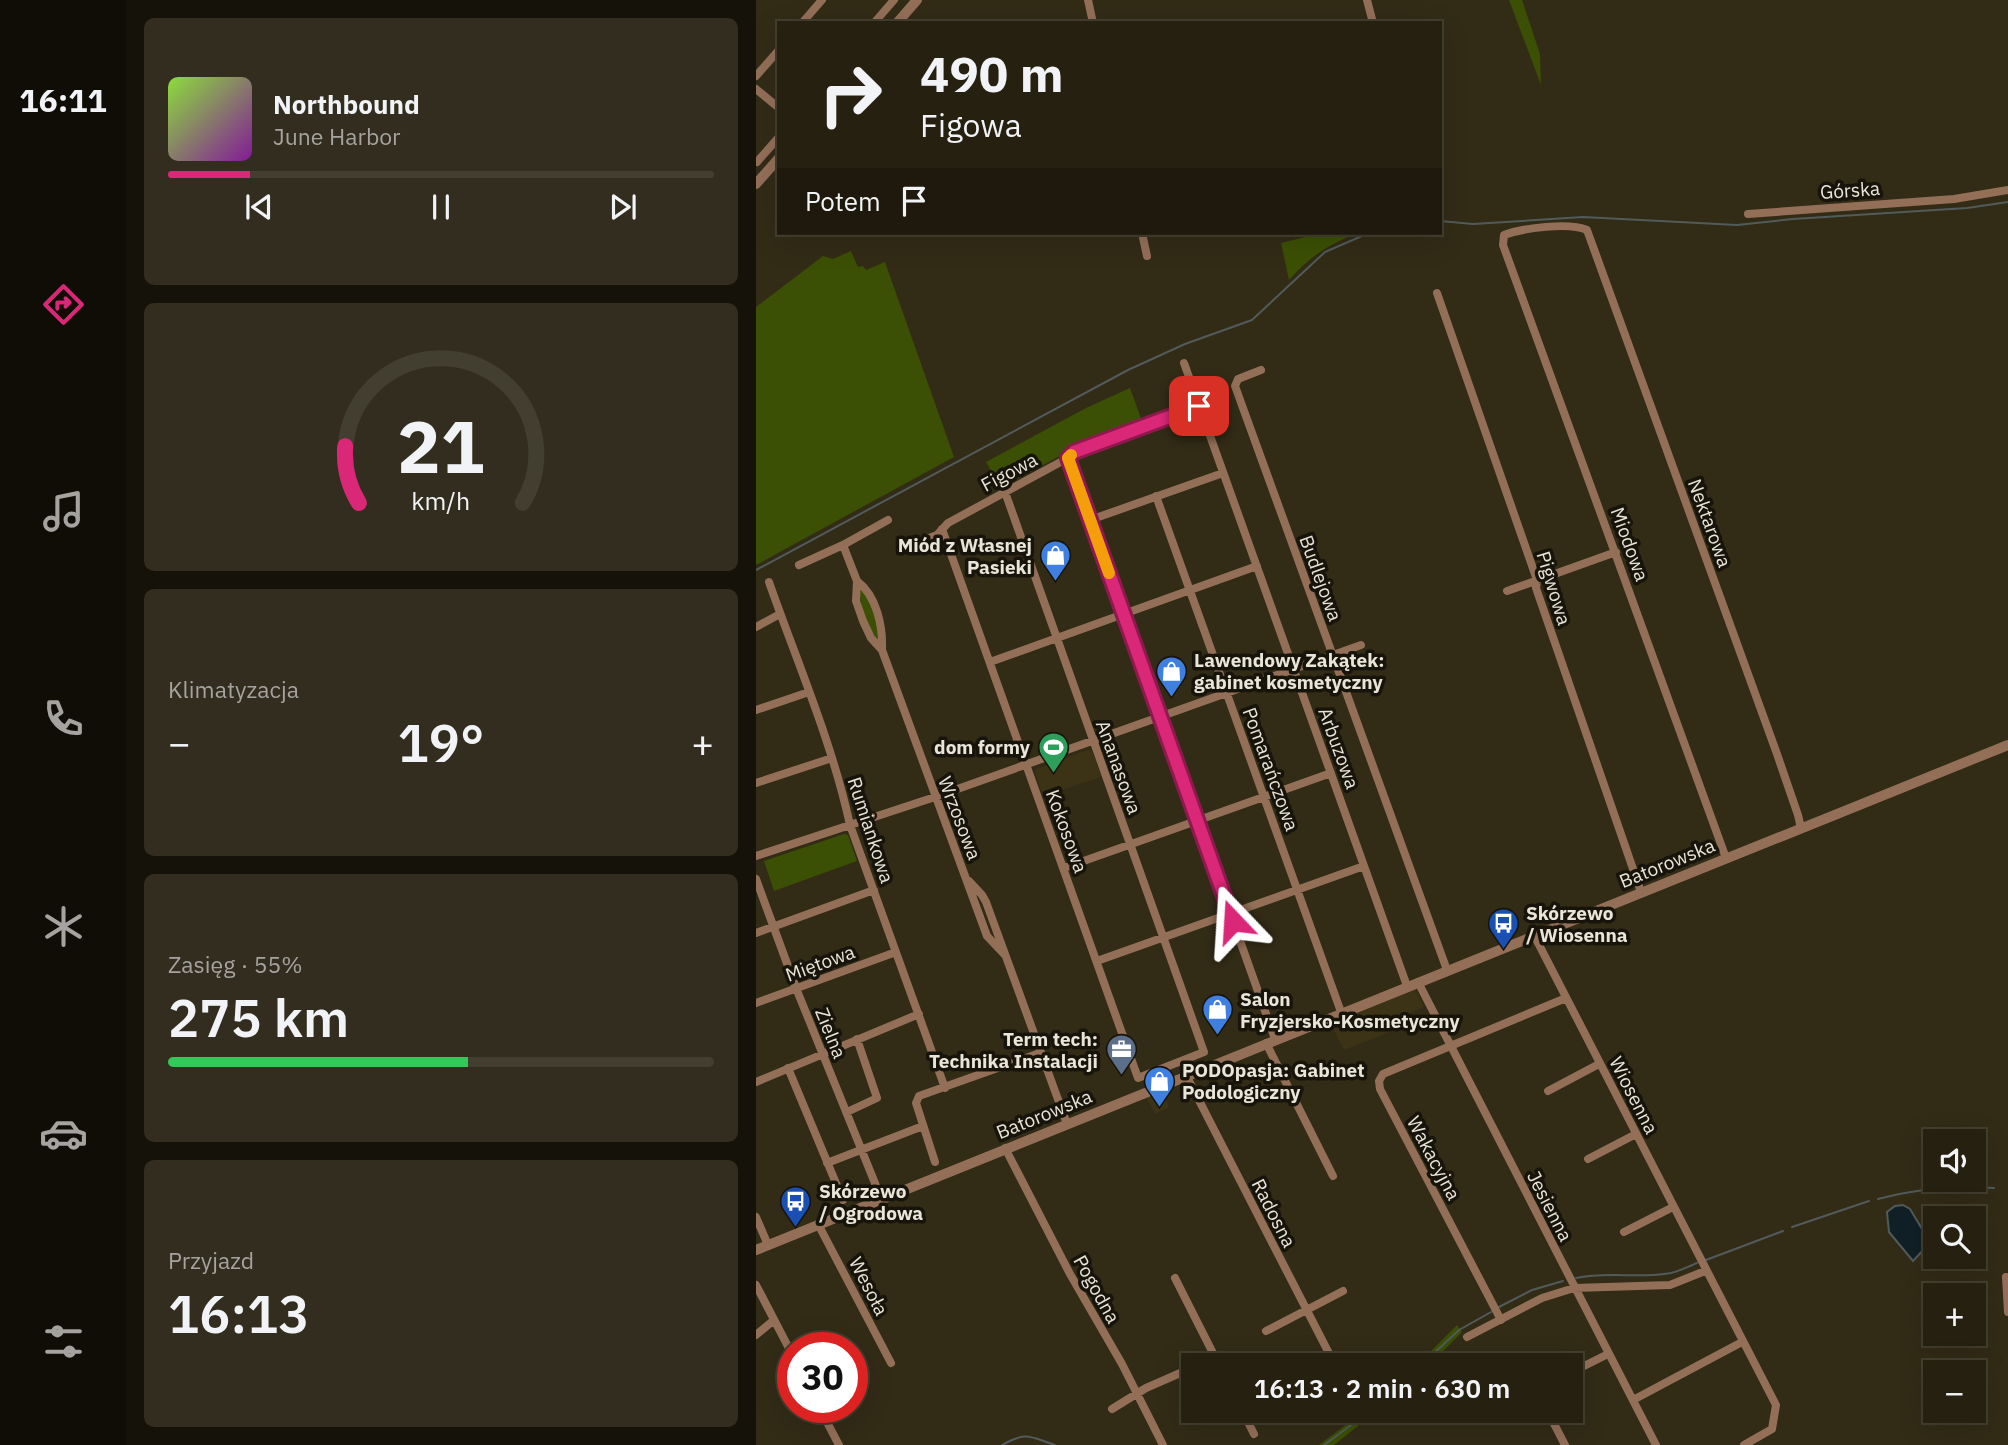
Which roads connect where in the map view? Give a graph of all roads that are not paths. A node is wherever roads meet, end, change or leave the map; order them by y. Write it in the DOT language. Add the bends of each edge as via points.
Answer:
graph roads {
  1 [pos="822,0"];
  2 [pos="894,0"];
  3 [pos="917,0"];
  4 [pos="1088,0"];
  5 [pos="1367,0"];
  6 [pos="804,21"];
  7 [pos="876,21"];
  8 [pos="899,21"];
  9 [pos="1093,21"];
  10 [pos="1372,21"];
  11 [pos="777,52"];
  12 [pos="756,76"];
  13 [pos="756,89"];
  14 [pos="777,106"];
  15 [pos="777,139"];
  16 [pos="777,160"];
  17 [pos="756,162"];
  18 [pos="768,170"];
  19 [pos="756,184"];
  20 [pos="2008,190"];
  21 [pos="1748,214"];
  22 [pos="1587,230"];
  23 [pos="1142,235"];
  24 [pos="1147,256"];
  25 [pos="1437,293"];
  26 [pos="1184,363"];
  27 [pos="1261,370"];
  28 [pos="1199,406"];
  29 [pos="1068,458"];
  30 [pos="1223,473"];
  31 [pos="1005,492"];
  32 [pos="1157,496"];
  33 [pos="888,520"];
  34 [pos="1090,520"];
  35 [pos="942,529"];
  36 [pos="916,543"];
  37 [pos="843,545"];
  38 [pos="1616,552"];
  39 [pos="799,565"];
  40 [pos="1257,566"];
  41 [pos="1537,580"];
  42 [pos="857,581"];
  43 [pos="769,582"];
  44 [pos="1507,590"];
  45 [pos="1190,591"];
  46 [pos="780,614"];
  47 [pos="1124,614"];
  48 [pos="756,628"];
  49 [pos="1056,638"];
  50 [pos="1362,645"];
  51 [pos="882,650"];
  52 [pos="1332,656"];
  53 [pos="990,662"];
  54 [pos="1294,669"];
  55 [pos="809,692"];
  56 [pos="1227,693"];
  57 [pos="756,710"];
  58 [pos="1161,717"];
  59 [pos="1093,741"];
  60 [pos="2008,744"];
  61 [pos="832,758"];
  62 [pos="1027,765"];
  63 [pos="1331,773"];
  64 [pos="756,783"];
  65 [pos="935,797"];
  66 [pos="1264,797"];
  67 [pos="1197,820"];
  68 [pos="850,825"];
  69 [pos="1801,828"];
  70 [pos="1130,845"];
  71 [pos="756,856"];
  72 [pos="1726,858"];
  73 [pos="1364,866"];
  74 [pos="1064,868"];
  75 [pos="756,878"];
  76 [pos="874,890"];
  77 [pos="1297,890"];
  78 [pos="1641,892"];
  79 [pos="1230,914"];
  80 [pos="773,927"];
  81 [pos="756,933"];
  82 [pos="1534,935"];
  83 [pos="1164,938"];
  84 [pos="896,952"];
  85 [pos="1097,961"];
  86 [pos="1447,970"];
  87 [pos="1412,984"];
  88 [pos="796,988"];
  89 [pos="1566,998"];
  90 [pos="756,1003"];
  91 [pos="1341,1012"];
  92 [pos="919,1014"];
  93 [pos="857,1039"];
  94 [pos="1271,1041"];
  95 [pos="1449,1047"];
  96 [pos="1205,1052"];
  97 [pos="1040,1053"];
  98 [pos="821,1054"];
  99 [pos="1599,1064"];
  100 [pos="788,1068"];
  101 [pos="1186,1075"];
  102 [pos="756,1082"];
  103 [pos="945,1087"];
  104 [pos="1548,1091"];
  105 [pos="846,1112"];
  106 [pos="1066,1124"];
  107 [pos="923,1126"];
  108 [pos="1636,1134"];
  109 [pos="1005,1148"];
  110 [pos="862,1150"];
  111 [pos="1588,1159"];
  112 [pos="935,1162"];
  113 [pos="827,1163"];
  114 [pos="1333,1176"];
  115 [pos="881,1198"];
  116 [pos="843,1200"];
  117 [pos="1673,1207"];
  118 [pos="756,1217"];
  119 [pos="818,1224"];
  120 [pos="1625,1232"];
  121 [pos="768,1245"];
  122 [pos="756,1250"];
  123 [pos="1705,1270"];
  124 [pos="2006,1277"];
  125 [pos="1175,1278"];
  126 [pos="756,1286"];
  127 [pos="1574,1288"];
  128 [pos="1343,1291"];
  129 [pos="1306,1310"];
  130 [pos="2008,1312"];
  131 [pos="774,1320"];
  132 [pos="1501,1320"];
  133 [pos="1266,1331"];
  134 [pos="780,1332"];
  135 [pos="756,1335"];
  136 [pos="1467,1337"];
  137 [pos="1742,1342"];
  138 [pos="1213,1353"];
  139 [pos="1329,1353"];
  140 [pos="1608,1354"];
  141 [pos="891,1363"];
  142 [pos="1583,1366"];
  143 [pos="1181,1371"];
  144 [pos="1138,1395"];
  145 [pos="1633,1400"];
  146 [pos="1112,1409"];
  147 [pos="827,1423"];
  148 [pos="1248,1423"];
  149 [pos="1554,1423"];
  150 [pos="1254,1434"];
  151 [pos="839,1445"];
  152 [pos="1163,1445"];
  153 [pos="1565,1445"];
  154 [pos="1656,1445"];
  155 [pos="1744,1445"];
  1 -- 6 [label="street"];
  2 -- 7 [label="street"];
  3 -- 8 [label="street"];
  4 -- 9 [label="street"];
  5 -- 10 [label="street"];
  11 -- 12 [label="street"];
  13 -- 14 [label="street"];
  15 -- 17 [label="street"];
  16 -- 18 [label="street"];
  17 -- 18 [label="street"];
  18 -- 19 [label="street"];
  20 -- 21 [label="street, Górska" via="1954,199"];
  22 -- 38 [label="street, Miodowa" via="1576,226 1535,229 1504,235 1502,242"];
  22 -- 69 [label="street, Nektarowa"];
  23 -- 24 [label="street"];
  25 -- 41 [label="street, Pigwowa"];
  26 -- 28 [label="street, Arbuzowa"];
  27 -- 52 [label="street, Budlejowa" via="1238,379 1235,386"];
  28 -- 29 [label="street, Figowa"];
  28 -- 30 [label="street, Arbuzowa"];
  29 -- 31 [label="street, Figowa"];
  29 -- 34 [label="street"];
  30 -- 32 [label="street"];
  30 -- 40 [label="street, Arbuzowa"];
  31 -- 35 [label="street, Figowa"];
  31 -- 49 [label="street, Ananasowa"];
  32 -- 34 [label="street"];
  32 -- 45 [label="street, Pomarańczowa"];
  33 -- 37 [label="street"];
  34 -- 47 [label="street"];
  35 -- 36 [label="street, Figowa"];
  35 -- 53 [label="street, Kokosowa"];
  37 -- 39 [label="street"];
  37 -- 42 [label="street, Wrzosowa"];
  38 -- 41 [label="street"];
  38 -- 72 [label="street, Miodowa"];
  40 -- 45 [label="street"];
  40 -- 54 [label="street, Arbuzowa"];
  41 -- 44 [label="street"];
  41 -- 78 [label="street, Pigwowa"];
  42 -- 51 [label="street, Wrzosowa" via="856,601 863,621"];
  42 -- 51 [label="street, Wrzosowa" via="866,588 883,630"];
  43 -- 46 [label="street, Rumiankowa"];
  45 -- 47 [label="street"];
  45 -- 56 [label="street, Pomarańczowa"];
  46 -- 48 [label="street"];
  46 -- 55 [label="street, Rumiankowa"];
  47 -- 49 [label="street"];
  47 -- 58 [label="street"];
  49 -- 53 [label="street"];
  49 -- 59 [label="street, Ananasowa"];
  50 -- 52 [label="street"];
  51 -- 65 [label="street, Wrzosowa"];
  52 -- 54 [label="street"];
  52 -- 86 [label="street, Budlejowa"];
  53 -- 62 [label="street, Kokosowa"];
  54 -- 56 [label="street"];
  54 -- 63 [label="street, Arbuzowa"];
  55 -- 57 [label="street"];
  55 -- 61 [label="street, Rumiankowa"];
  56 -- 58 [label="street"];
  56 -- 66 [label="street, Pomarańczowa"];
  58 -- 59 [label="street"];
  58 -- 67 [label="street"];
  59 -- 62 [label="street"];
  59 -- 70 [label="street, Ananasowa"];
  60 -- 69 [label="street, Batorowska"];
  61 -- 64 [label="street"];
  61 -- 68 [label="street, Rumiankowa"];
  62 -- 65 [label="street"];
  62 -- 74 [label="street, Kokosowa"];
  63 -- 66 [label="street"];
  63 -- 73 [label="street, Arbuzowa"];
  65 -- 68 [label="street"];
  65 -- 97 [label="street, Wrzosowa" via="987,936 1005,955"];
  66 -- 67 [label="street"];
  66 -- 77 [label="street, Pomarańczowa"];
  67 -- 70 [label="street"];
  67 -- 79 [label="street"];
  68 -- 71 [label="street"];
  68 -- 76 [label="street, Rumiankowa"];
  69 -- 72 [label="street, Batorowska"];
  70 -- 74 [label="street"];
  70 -- 83 [label="street, Ananasowa"];
  72 -- 78 [label="street, Batorowska"];
  73 -- 77 [label="street"];
  73 -- 87 [label="street, Arbuzowa"];
  74 -- 85 [label="street, Kokosowa"];
  75 -- 80 [label="street, Zielna"];
  76 -- 80 [label="street"];
  76 -- 84 [label="street, Rumiankowa"];
  77 -- 79 [label="street"];
  77 -- 91 [label="street, Pomarańczowa"];
  78 -- 82 [label="street, Batorowska"];
  79 -- 83 [label="street"];
  79 -- 94 [label="street"];
  80 -- 81 [label="street"];
  80 -- 88 [label="street, Zielna"];
  82 -- 86 [label="street, Batorowska"];
  82 -- 89 [label="street, Wiosenna"];
  83 -- 85 [label="street"];
  83 -- 96 [label="street, Ananasowa"];
  84 -- 88 [label="street, Miętowa"];
  84 -- 92 [label="street, Rumiankowa"];
  85 -- 96 [label="street, Kokosowa" via="1138,1078"];
  86 -- 87 [label="street, Batorowska"];
  87 -- 91 [label="street, Batorowska"];
  87 -- 95 [label="street, Jesienna"];
  88 -- 90 [label="street, Miętowa"];
  88 -- 98 [label="street, Zielna"];
  89 -- 95 [label="street"];
  89 -- 99 [label="street, Wiosenna"];
  91 -- 94 [label="street, Batorowska"];
  92 -- 93 [label="street"];
  92 -- 103 [label="street, Rumiankowa"];
  93 -- 98 [label="street"];
  93 -- 105 [label="street" via="877,1098"];
  94 -- 101 [label="street, Batorowska"];
  94 -- 114 [label="street"];
  95 -- 127 [label="street, Jesienna"];
  95 -- 132 [label="street, Wakacyjna" via="1382,1074 1380,1089"];
  97 -- 103 [label="street"];
  97 -- 106 [label="street, Wrzosowa"];
  98 -- 100 [label="street"];
  98 -- 105 [label="street, Zielna"];
  99 -- 104 [label="street"];
  99 -- 108 [label="street, Wiosenna"];
  100 -- 102 [label="street"];
  100 -- 113 [label="street"];
  101 -- 106 [label="street, Batorowska"];
  101 -- 129 [label="street, Radosna"];
  103 -- 107 [label="street" via="919,1096 916,1103"];
  105 -- 110 [label="street, Zielna"];
  106 -- 109 [label="street, Batorowska"];
  107 -- 110 [label="street"];
  107 -- 112 [label="street"];
  108 -- 111 [label="street"];
  108 -- 117 [label="street, Wiosenna"];
  109 -- 115 [label="street, Batorowska"];
  109 -- 144 [label="street, Pogodna"];
  110 -- 113 [label="street"];
  110 -- 115 [label="street, Zielna"];
  113 -- 116 [label="street"];
  115 -- 119 [label="street, Batorowska"];
  117 -- 120 [label="street"];
  117 -- 123 [label="street, Wiosenna"];
  118 -- 121 [label="street"];
  119 -- 121 [label="street, Batorowska"];
  119 -- 141 [label="street, Wesoła"];
  121 -- 122 [label="street, Batorowska"];
  123 -- 127 [label="street" via="1670,1284"];
  123 -- 137 [label="street, Wiosenna"];
  124 -- 130 [label="street"];
  125 -- 138 [label="street"];
  126 -- 131 [label="street"];
  127 -- 132 [label="street" via="1542,1298"];
  127 -- 140 [label="street, Jesienna"];
  128 -- 129 [label="street"];
  129 -- 133 [label="street"];
  129 -- 139 [label="street, Radosna"];
  131 -- 134 [label="street"];
  131 -- 135 [label="street"];
  132 -- 136 [label="street"];
  137 -- 145 [label="street"];
  137 -- 155 [label="street, Wiosenna" via="1777,1409 1772,1429"];
  140 -- 142 [label="street"];
  140 -- 145 [label="street, Jesienna"];
  143 -- 144 [label="street"];
  144 -- 146 [label="street"];
  144 -- 152 [label="street, Pogodna"];
  145 -- 154 [label="street, Jesienna"];
  147 -- 151 [label="street"];
  148 -- 150 [label="street"];
  149 -- 153 [label="street"];
}
